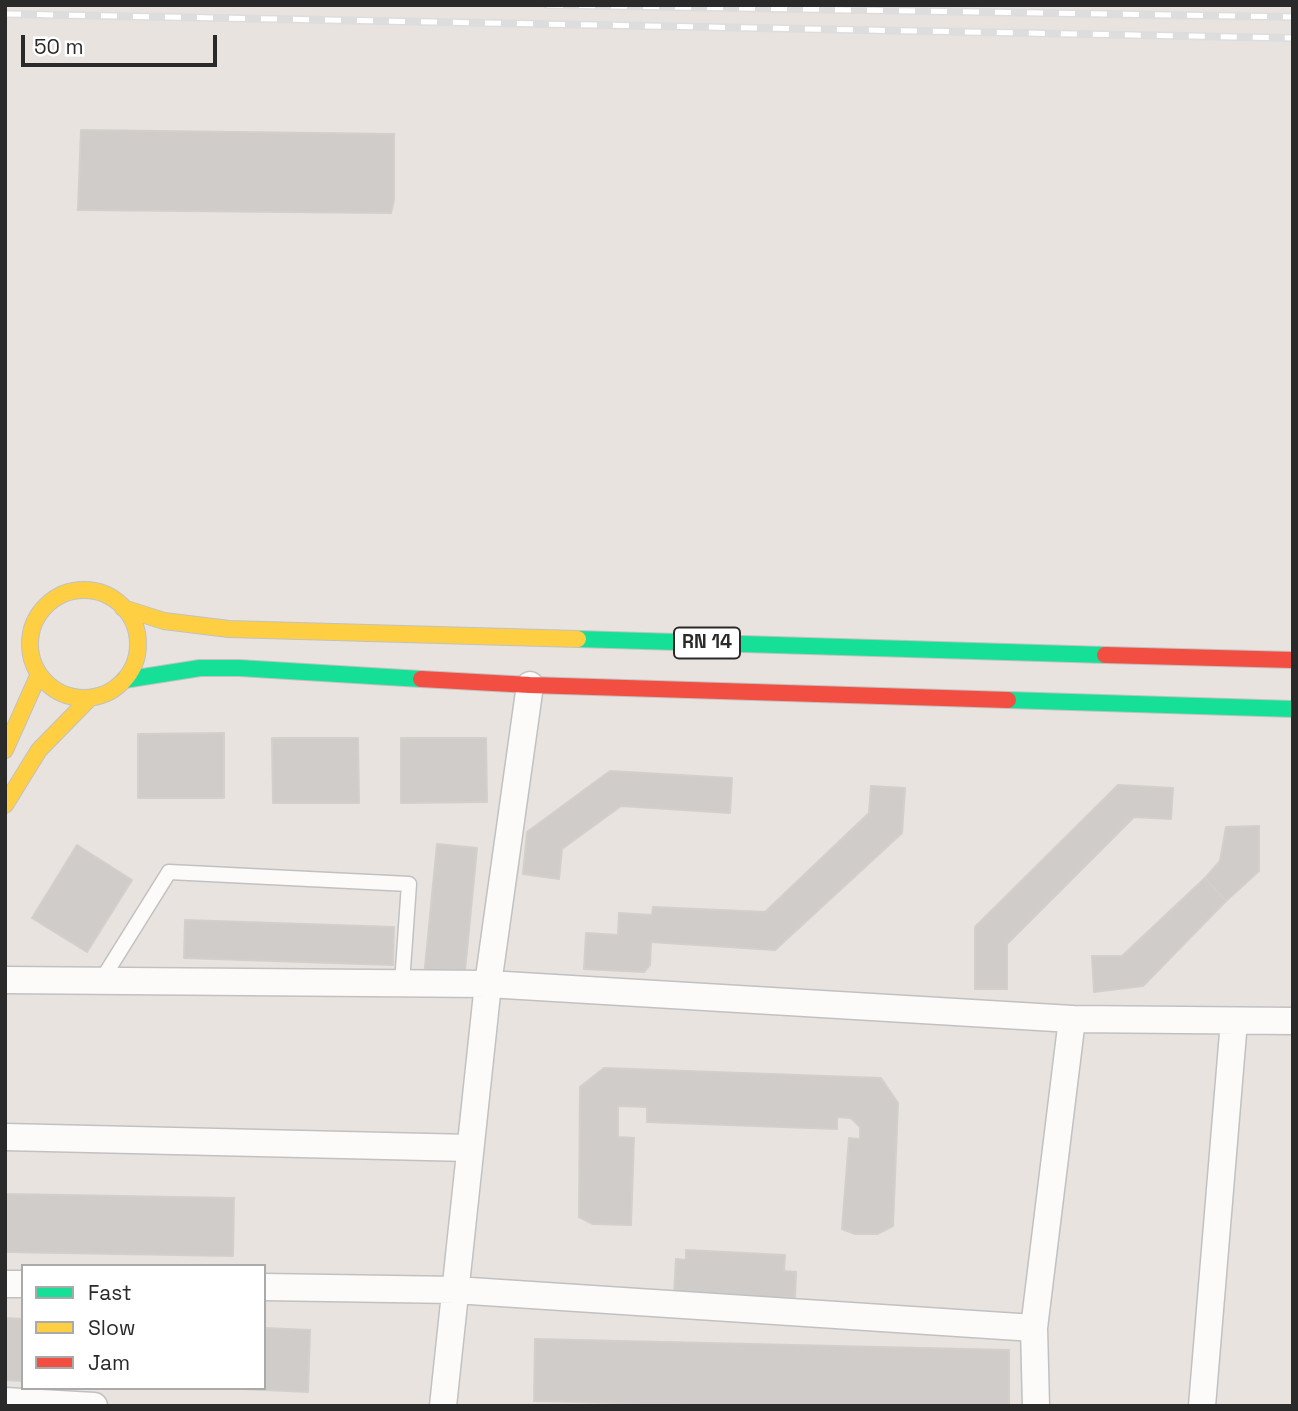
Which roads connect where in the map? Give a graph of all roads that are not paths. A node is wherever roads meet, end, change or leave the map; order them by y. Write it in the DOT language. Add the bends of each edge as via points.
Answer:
graph roads {
  1 [pos="123,608"];
  2 [pos="43,610"];
  3 [pos="18,614"];
  4 [pos="1293,660"];
  5 [pos="17,669"];
  6 [pos="39,674"];
  7 [pos="124,680"];
  8 [pos="530,685"];
  9 [pos="89,699"];
  10 [pos="1293,709"];
  11 [pos="5,750"];
  12 [pos="5,805"];
  13 [pos="5,980"];
  14 [pos="101,981"];
  15 [pos="401,983"];
  16 [pos="488,984"];
  17 [pos="1072,1019"];
  18 [pos="1234,1021"];
  19 [pos="1293,1021"];
  20 [pos="5,1137"];
  21 [pos="470,1148"];
  22 [pos="266,1287"];
  23 [pos="455,1290"];
  24 [pos="1034,1328"];
  25 [pos="22,1403"];
  26 [pos="94,1406"];
  27 [pos="443,1406"];
  28 [pos="1036,1406"];
  29 [pos="1202,1406"];
  1 -- 2 [label="main road" via="104,594 86,590 67,592"];
  1 -- 4 [label="main road, RN 14" via="164,621 229,629"];
  1 -- 7 [label="main road" via="137,636 137,655"];
  2 -- 3 [label="main road"];
  2 -- 6 [label="main road" via="31,632 30,649"];
  5 -- 6 [label="main road"];
  6 -- 9 [label="main road" via="56,691"];
  6 -- 11 [label="main road"];
  7 -- 8 [label="main road, RN 14" via="200,668 239,668"];
  7 -- 9 [label="main road"];
  8 -- 10 [label="main road, RN 14"];
  8 -- 16 [label="street"];
  9 -- 12 [label="main road" via="39,750"];
  13 -- 14 [label="street"];
  14 -- 15 [label="street"];
  14 -- 15 [label="lane" via="170,872 410,884"];
  15 -- 16 [label="street"];
  16 -- 17 [label="street"];
  16 -- 21 [label="street"];
  17 -- 18 [label="street"];
  17 -- 24 [label="street"];
  18 -- 19 [label="street"];
  18 -- 29 [label="street"];
  20 -- 21 [label="street"];
  21 -- 23 [label="street"];
  22 -- 23 [label="street"];
  23 -- 24 [label="street"];
  23 -- 27 [label="street"];
  24 -- 28 [label="street"];
  25 -- 26 [label="street"];
}
